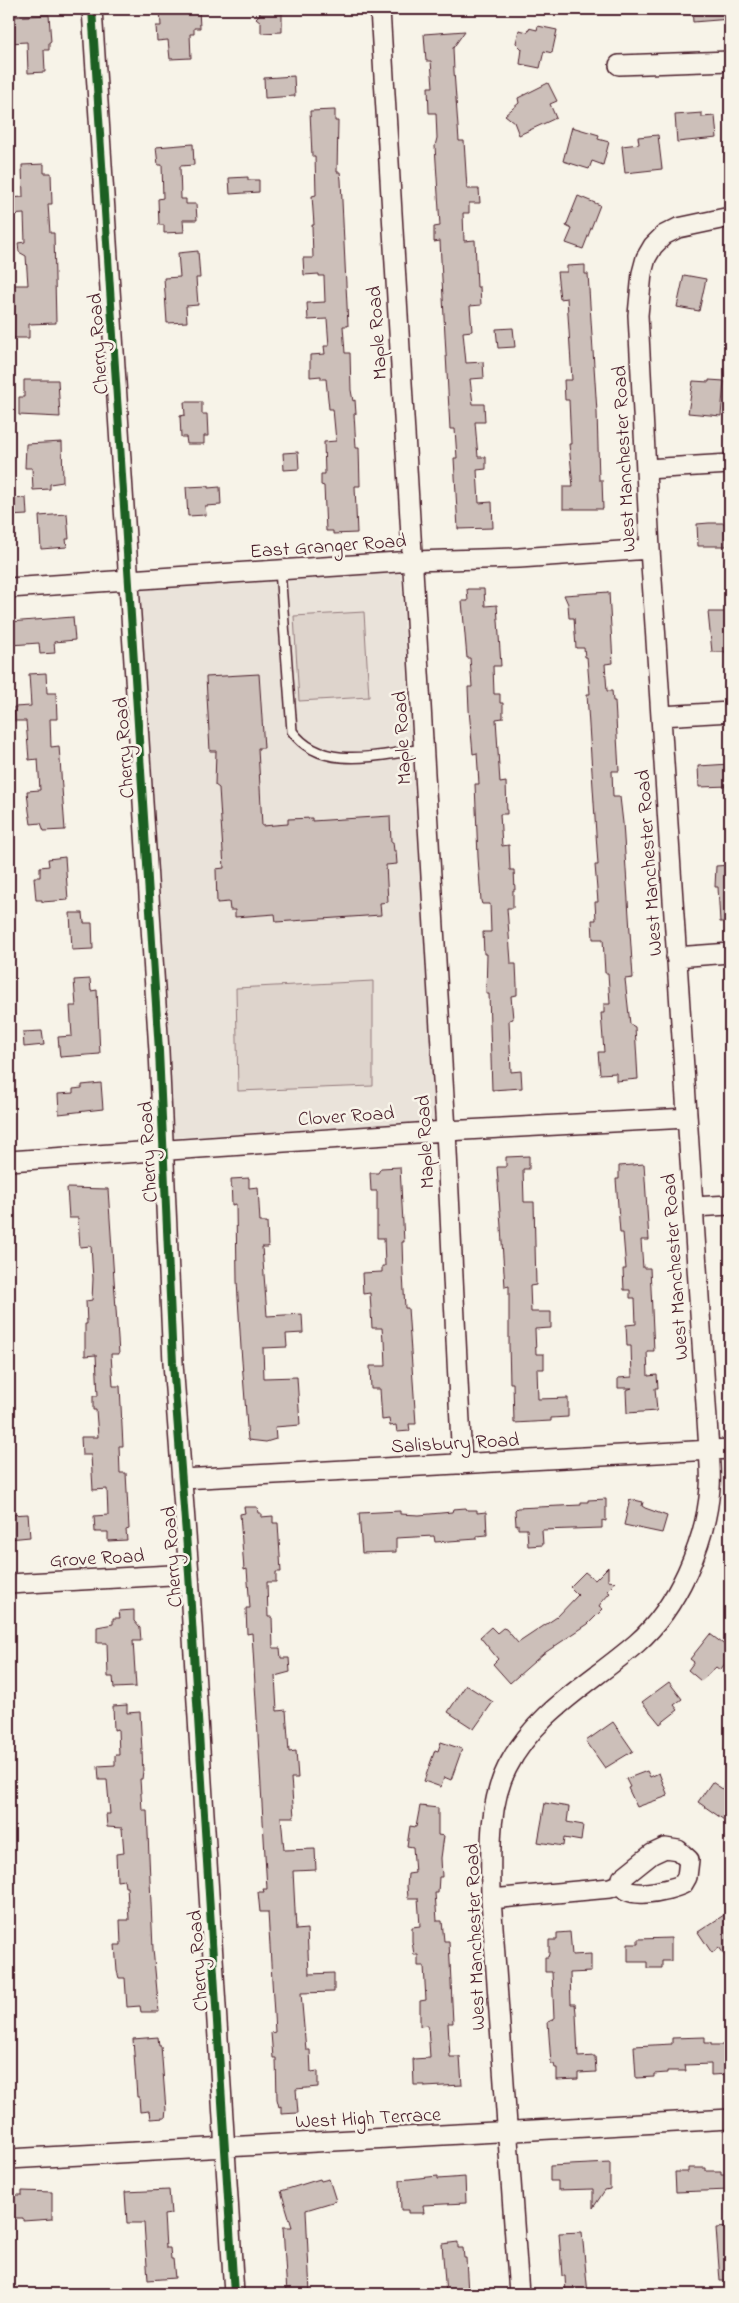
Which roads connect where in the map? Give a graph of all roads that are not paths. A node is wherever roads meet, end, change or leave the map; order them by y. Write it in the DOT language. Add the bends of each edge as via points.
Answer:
graph roads {
  1 [pos="92,9"];
  2 [pos="380,9"];
  3 [pos="730,61"];
  4 [pos="619,66"];
  5 [pos="730,217"];
  6 [pos="730,464"];
  7 [pos="646,469"];
  8 [pos="650,549"];
  9 [pos="413,562"];
  10 [pos="280,570"];
  11 [pos="129,581"];
  12 [pos="9,588"];
  13 [pos="730,712"];
  14 [pos="661,716"];
  15 [pos="424,749"];
  16 [pos="730,953"];
  17 [pos="676,956"];
  18 [pos="687,1118"];
  19 [pos="446,1131"];
  20 [pos="164,1151"];
  21 [pos="9,1161"];
  22 [pos="730,1205"];
  23 [pos="692,1207"];
  24 [pos="730,1449"];
  25 [pos="709,1450"];
  26 [pos="462,1464"];
  27 [pos="182,1479"];
  28 [pos="188,1574"];
  29 [pos="9,1584"];
  30 [pos="620,1884"];
  31 [pos="491,1899"];
  32 [pos="730,2119"];
  33 [pos="506,2132"];
  34 [pos="224,2148"];
  35 [pos="9,2159"];
  36 [pos="234,2294"];
  37 [pos="519,2294"];
  1 -- 11 [label="street, Cherry Road"];
  2 -- 9 [label="street, Maple Road"];
  3 -- 4 [label="street"];
  5 -- 7 [label="street, West Manchester Road" via="678,228 664,235 646,258 638,315"];
  6 -- 7 [label="street"];
  7 -- 8 [label="street, West Manchester Road"];
  8 -- 9 [label="street, East Granger Road"];
  8 -- 14 [label="street, West Manchester Road"];
  9 -- 10 [label="street, East Granger Road"];
  9 -- 15 [label="street, Maple Road"];
  10 -- 11 [label="street, East Granger Road"];
  10 -- 15 [label="lane" via="292,732 299,742 323,755 347,759"];
  11 -- 12 [label="street, East Granger Road"];
  11 -- 20 [label="street, Cherry Road"];
  13 -- 14 [label="street"];
  14 -- 17 [label="street, West Manchester Road"];
  15 -- 19 [label="street, Maple Road"];
  16 -- 17 [label="street"];
  17 -- 18 [label="street, West Manchester Road"];
  18 -- 19 [label="street, Clover Road"];
  18 -- 23 [label="street, West Manchester Road"];
  19 -- 20 [label="street, Clover Road"];
  19 -- 26 [label="street, Maple Road"];
  20 -- 21 [label="street, Clover Road"];
  20 -- 27 [label="street, Cherry Road" via="173,1363"];
  22 -- 23 [label="street"];
  23 -- 25 [label="street, West Manchester Road"];
  24 -- 25 [label="street, Salisbury Road"];
  25 -- 26 [label="street, Salisbury Road"];
  25 -- 31 [label="street, West Manchester Road" via="710,1489 701,1535 682,1584 667,1609 638,1642 554,1708 526,1738 506,1769 496,1797 491,1846"];
  26 -- 27 [label="street, Salisbury Road"];
  27 -- 28 [label="street, Cherry Road"];
  28 -- 29 [label="street, Grove Road"];
  28 -- 34 [label="street, Cherry Road"];
  30 -- 31 [label="street" via="610,1888"];
  31 -- 33 [label="street, West Manchester Road"];
  32 -- 33 [label="street, West High Terrace"];
  33 -- 34 [label="street, West High Terrace"];
  33 -- 37 [label="street, West Manchester Road"];
  34 -- 35 [label="street, West High Terrace"];
  34 -- 36 [label="street, Cherry Road"];
}
